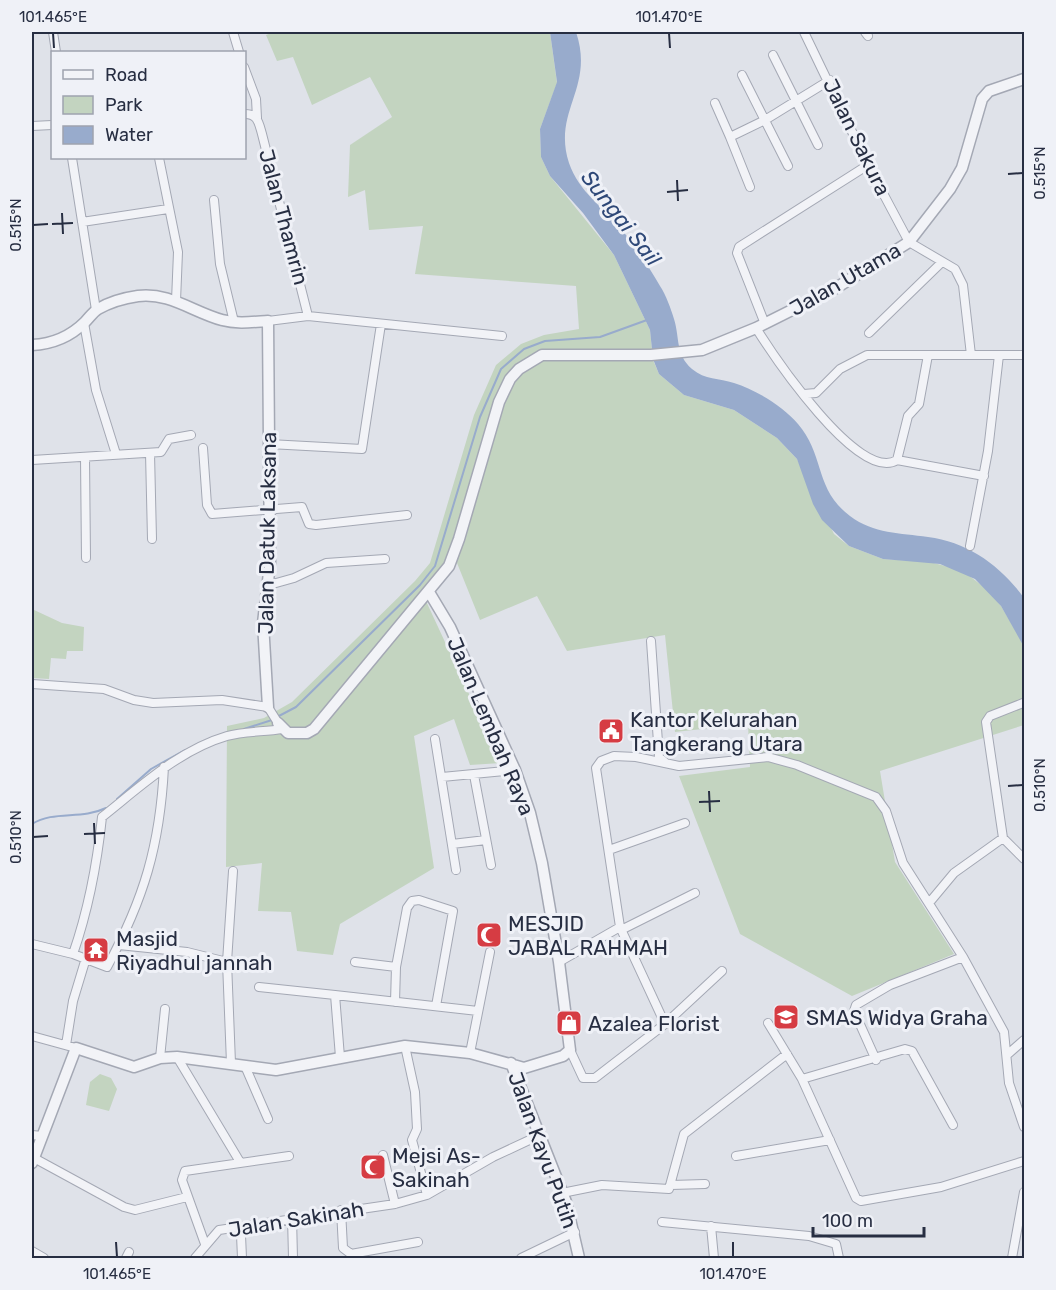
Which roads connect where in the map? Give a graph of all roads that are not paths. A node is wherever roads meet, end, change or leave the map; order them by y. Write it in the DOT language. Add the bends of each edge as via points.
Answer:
graph roads {
  1 [pos="53,32"];
  2 [pos="233,32"];
  3 [pos="804,32"];
  4 [pos="56,51"];
  5 [pos="239,51"];
  6 [pos="773,55"];
  7 [pos="246,74"];
  8 [pos="742,75"];
  9 [pos="1024,79"];
  10 [pos="830,80"];
  11 [pos="795,101"];
  12 [pos="715,103"];
  13 [pos="246,114"];
  14 [pos="257,118"];
  15 [pos="765,120"];
  16 [pos="51,125"];
  17 [pos="32,126"];
  18 [pos="730,137"];
  19 [pos="818,145"];
  20 [pos="72,159"];
  21 [pos="159,159"];
  22 [pos="868,165"];
  23 [pos="788,166"];
  24 [pos="750,187"];
  25 [pos="214,200"];
  26 [pos="168,209"];
  27 [pos="82,222"];
  28 [pos="909,243"];
  29 [pos="941,263"];
  30 [pos="176,301"];
  31 [pos="96,310"];
  32 [pos="308,316"];
  33 [pos="268,321"];
  34 [pos="84,322"];
  35 [pos="234,322"];
  36 [pos="381,324"];
  37 [pos="760,326"];
  38 [pos="868,333"];
  39 [pos="502,336"];
  40 [pos="32,342"];
  41 [pos="928,355"];
  42 [pos="999,355"];
  43 [pos="1024,355"];
  44 [pos="971,356"];
  45 [pos="804,394"];
  46 [pos="191,435"];
  47 [pos="268,444"];
  48 [pos="203,448"];
  49 [pos="150,453"];
  50 [pos="116,454"];
  51 [pos="85,457"];
  52 [pos="897,459"];
  53 [pos="32,460"];
  54 [pos="984,476"];
  55 [pos="271,509"];
  56 [pos="407,515"];
  57 [pos="152,539"];
  58 [pos="970,546"];
  59 [pos="86,558"];
  60 [pos="386,559"];
  61 [pos="269,585"];
  62 [pos="429,592"];
  63 [pos="651,642"];
  64 [pos="32,684"];
  65 [pos="1023,703"];
  66 [pos="268,708"];
  67 [pos="280,726"];
  68 [pos="435,739"];
  69 [pos="666,763"];
  70 [pos="164,767"];
  71 [pos="514,770"];
  72 [pos="474,775"];
  73 [pos="442,777"];
  74 [pos="685,823"];
  75 [pos="1003,838"];
  76 [pos="486,840"];
  77 [pos="452,844"];
  78 [pos="609,850"];
  79 [pos="1024,860"];
  80 [pos="491,865"];
  81 [pos="456,870"];
  82 [pos="233,871"];
  83 [pos="695,892"];
  84 [pos="929,903"];
  85 [pos="620,928"];
  86 [pos="32,944"];
  87 [pos="119,945"];
  88 [pos="490,952"];
  89 [pos="73,954"];
  90 [pos="963,957"];
  91 [pos="86,958"];
  92 [pos="226,962"];
  93 [pos="355,962"];
  94 [pos="559,962"];
  95 [pos="396,967"];
  96 [pos="722,971"];
  97 [pos="259,987"];
  98 [pos="335,995"];
  99 [pos="394,1002"];
  100 [pos="436,1006"];
  101 [pos="165,1009"];
  102 [pos="478,1011"];
  103 [pos="768,1023"];
  104 [pos="665,1024"];
  105 [pos="32,1036"];
  106 [pos="1024,1040"];
  107 [pos="405,1046"];
  108 [pos="71,1047"];
  109 [pos="570,1050"];
  110 [pos="470,1053"];
  111 [pos="787,1054"];
  112 [pos="1008,1054"];
  113 [pos="177,1057"];
  114 [pos="340,1057"];
  115 [pos="160,1058"];
  116 [pos="876,1059"];
  117 [pos="231,1063"];
  118 [pos="511,1063"];
  119 [pos="245,1066"];
  120 [pos="802,1078"];
  121 [pos="268,1119"];
  122 [pos="953,1125"];
  123 [pos="1024,1127"];
  124 [pos="37,1136"];
  125 [pos="538,1136"];
  126 [pos="830,1140"];
  127 [pos="383,1155"];
  128 [pos="289,1156"];
  129 [pos="736,1156"];
  130 [pos="33,1161"];
  131 [pos="1024,1161"];
  132 [pos="240,1162"];
  133 [pos="705,1184"];
  134 [pos="671,1185"];
  135 [pos="1024,1192"];
  136 [pos="562,1193"];
  137 [pos="427,1195"];
  138 [pos="187,1197"];
  139 [pos="395,1204"];
  140 [pos="342,1210"];
  141 [pos="292,1217"];
  142 [pos="662,1222"];
  143 [pos="711,1226"];
  144 [pos="575,1232"];
  145 [pos="241,1235"];
  146 [pos="418,1242"];
  147 [pos="205,1244"];
  148 [pos="32,1251"];
  149 [pos="44,1258"];
  150 [pos="195,1258"];
  151 [pos="242,1258"];
  152 [pos="293,1258"];
  153 [pos="520,1258"];
  154 [pos="579,1258"];
  155 [pos="714,1258"];
  156 [pos="839,1258"];
  157 [pos="1012,1258"];
  1 -- 4 [label="street"];
  2 -- 5 [label="street"];
  3 -- 10 [label="street, Jalan Sakura"];
  6 -- 11 [label="street"];
  7 -- 14 [label="street, Jalan Thamrin"];
  8 -- 15 [label="street"];
  9 -- 28 [label="street, Jalan Utama" via="989,92 982,99 962,168"];
  10 -- 11 [label="street"];
  10 -- 22 [label="street, Jalan Sakura"];
  11 -- 15 [label="street"];
  11 -- 19 [label="street"];
  12 -- 18 [label="street"];
  13 -- 14 [label="street"];
  14 -- 32 [label="street, Jalan Thamrin"];
  15 -- 18 [label="street"];
  15 -- 23 [label="street"];
  16 -- 17 [label="street"];
  18 -- 24 [label="street"];
  20 -- 27 [label="street"];
  21 -- 26 [label="street"];
  22 -- 28 [label="street, Jalan Sakura"];
  22 -- 37 [label="street" via="739,247 737,253"];
  25 -- 35 [label="street" via="220,264"];
  26 -- 27 [label="street"];
  26 -- 30 [label="street" via="178,252"];
  27 -- 31 [label="street"];
  28 -- 29 [label="street"];
  28 -- 37 [label="street, Jalan Utama" via="836,288"];
  29 -- 38 [label="street"];
  29 -- 44 [label="street" via="955,269 963,285"];
  30 -- 31 [label="street" via="150,295"];
  30 -- 35 [label="street"];
  31 -- 34 [label="street"];
  32 -- 33 [label="street"];
  32 -- 36 [label="street"];
  33 -- 35 [label="street"];
  33 -- 47 [label="street, Jalan Datuk Laksana"];
  34 -- 40 [label="street" via="60,340 49,344"];
  34 -- 50 [label="street" via="96,390"];
  36 -- 39 [label="street"];
  36 -- 47 [label="street" via="362,449"];
  37 -- 45 [label="street" via="779,365"];
  37 -- 62 [label="street, Jalan Utama" via="710,348 685,353 542,355 519,369 499,402 449,566"];
  41 -- 44 [label="street"];
  41 -- 45 [label="street" via="867,355 840,369 816,393"];
  41 -- 52 [label="street" via="919,404 908,416"];
  42 -- 43 [label="street"];
  42 -- 44 [label="street"];
  42 -- 54 [label="street"];
  45 -- 52 [label="street" via="837,432 866,457 889,463"];
  46 -- 49 [label="street" via="169,439 161,452"];
  47 -- 55 [label="street, Jalan Datuk Laksana"];
  48 -- 55 [label="street" via="208,512"];
  49 -- 50 [label="street"];
  49 -- 57 [label="street"];
  50 -- 51 [label="street"];
  51 -- 53 [label="street"];
  51 -- 59 [label="street"];
  52 -- 54 [label="street"];
  54 -- 58 [label="street"];
  55 -- 56 [label="street" via="302,507 311,525"];
  55 -- 61 [label="street, Jalan Datuk Laksana"];
  60 -- 61 [label="street" via="326,563"];
  61 -- 66 [label="street, Jalan Datuk Laksana" via="263,623"];
  62 -- 67 [label="street" via="314,729 298,734 288,733"];
  62 -- 71 [label="street, Jalan Lembah Raya" via="450,627"];
  63 -- 69 [label="street" via="658,757"];
  64 -- 66 [label="street" via="104,689 153,703 222,700"];
  65 -- 75 [label="street" via="990,716 986,722"];
  66 -- 67 [label="street"];
  67 -- 70 [label="street" via="228,736"];
  68 -- 73 [label="street"];
  69 -- 78 [label="street" via="614,756 601,761 597,768"];
  69 -- 84 [label="street" via="688,765 768,757 868,792 882,803 903,863"];
  70 -- 87 [label="street" via="162,816 154,851 141,898"];
  70 -- 89 [label="street" via="102,817 95,880"];
  71 -- 72 [label="street"];
  71 -- 94 [label="street, Jalan Lembah Raya" via="542,863"];
  72 -- 73 [label="street"];
  72 -- 76 [label="street"];
  73 -- 77 [label="street"];
  74 -- 78 [label="street"];
  75 -- 79 [label="street"];
  75 -- 84 [label="street" via="954,873"];
  76 -- 77 [label="street"];
  76 -- 80 [label="street"];
  77 -- 81 [label="street"];
  78 -- 85 [label="street"];
  82 -- 92 [label="street"];
  83 -- 85 [label="street"];
  84 -- 90 [label="street"];
  85 -- 94 [label="street"];
  85 -- 104 [label="street"];
  86 -- 89 [label="street"];
  87 -- 91 [label="street" via="107,967"];
  87 -- 92 [label="street" via="187,952"];
  88 -- 102 [label="street"];
  89 -- 91 [label="street"];
  90 -- 112 [label="street" via="1004,1032"];
  90 -- 116 [label="street" via="890,985 856,1005 854,1011"];
  91 -- 108 [label="street" via="73,1000"];
  92 -- 117 [label="street"];
  93 -- 95 [label="street"];
  94 -- 109 [label="street, Jalan Lembah Raya"];
  95 -- 99 [label="street"];
  95 -- 100 [label="street" via="407,908 412,901 453,911"];
  96 -- 104 [label="street"];
  97 -- 98 [label="street"];
  98 -- 99 [label="street"];
  98 -- 114 [label="street"];
  99 -- 100 [label="street"];
  100 -- 102 [label="street"];
  101 -- 115 [label="street"];
  102 -- 110 [label="street"];
  103 -- 111 [label="street"];
  104 -- 109 [label="street" via="595,1078 583,1078"];
  105 -- 108 [label="street, Jalan Kayu Putih"];
  106 -- 112 [label="street"];
  107 -- 110 [label="street, Jalan Kayu Putih"];
  107 -- 114 [label="street, Jalan Kayu Putih"];
  107 -- 137 [label="street" via="415,1092 417,1129 412,1140"];
  108 -- 115 [label="street, Jalan Kayu Putih" via="134,1067"];
  108 -- 124 [label="street"];
  109 -- 118 [label="street" via="563,1056 524,1068"];
  110 -- 118 [label="street, Jalan Kayu Putih"];
  111 -- 120 [label="street"];
  111 -- 134 [label="street" via="684,1134"];
  112 -- 123 [label="street" via="1010,1083"];
  113 -- 115 [label="street, Jalan Kayu Putih"];
  113 -- 117 [label="street, Jalan Kayu Putih"];
  113 -- 132 [label="street"];
  114 -- 119 [label="street, Jalan Kayu Putih" via="276,1070"];
  116 -- 120 [label="street"];
  116 -- 122 [label="street" via="905,1049 912,1051"];
  117 -- 119 [label="street, Jalan Kayu Putih"];
  118 -- 125 [label="street, Jalan Kayu Putih"];
  119 -- 121 [label="street"];
  120 -- 126 [label="street"];
  124 -- 130 [label="street"];
  125 -- 136 [label="street, Jalan Kayu Putih"];
  125 -- 137 [label="street, Jalan Sakinah"];
  126 -- 129 [label="street"];
  126 -- 131 [label="street" via="856,1198 861,1201 940,1187"];
  127 -- 139 [label="street"];
  128 -- 132 [label="street"];
  130 -- 138 [label="street" via="135,1210"];
  132 -- 138 [label="street" via="185,1171 182,1180"];
  133 -- 134 [label="street"];
  134 -- 136 [label="street" via="661,1190 592,1186"];
  135 -- 157 [label="street"];
  136 -- 144 [label="street, Jalan Kayu Putih"];
  137 -- 139 [label="street, Jalan Sakinah"];
  138 -- 147 [label="street"];
  139 -- 140 [label="street, Jalan Sakinah"];
  140 -- 141 [label="street, Jalan Sakinah"];
  140 -- 146 [label="street" via="344,1248 351,1254"];
  141 -- 147 [label="street, Jalan Sakinah" via="219,1230"];
  141 -- 152 [label="street"];
  142 -- 143 [label="street"];
  143 -- 155 [label="street"];
  143 -- 156 [label="street" via="826,1240 836,1244"];
  144 -- 153 [label="street"];
  144 -- 154 [label="street, Jalan Kayu Putih"];
  145 -- 151 [label="street"];
  147 -- 150 [label="street, Jalan Sakinah"];
  148 -- 149 [label="street"];
}
